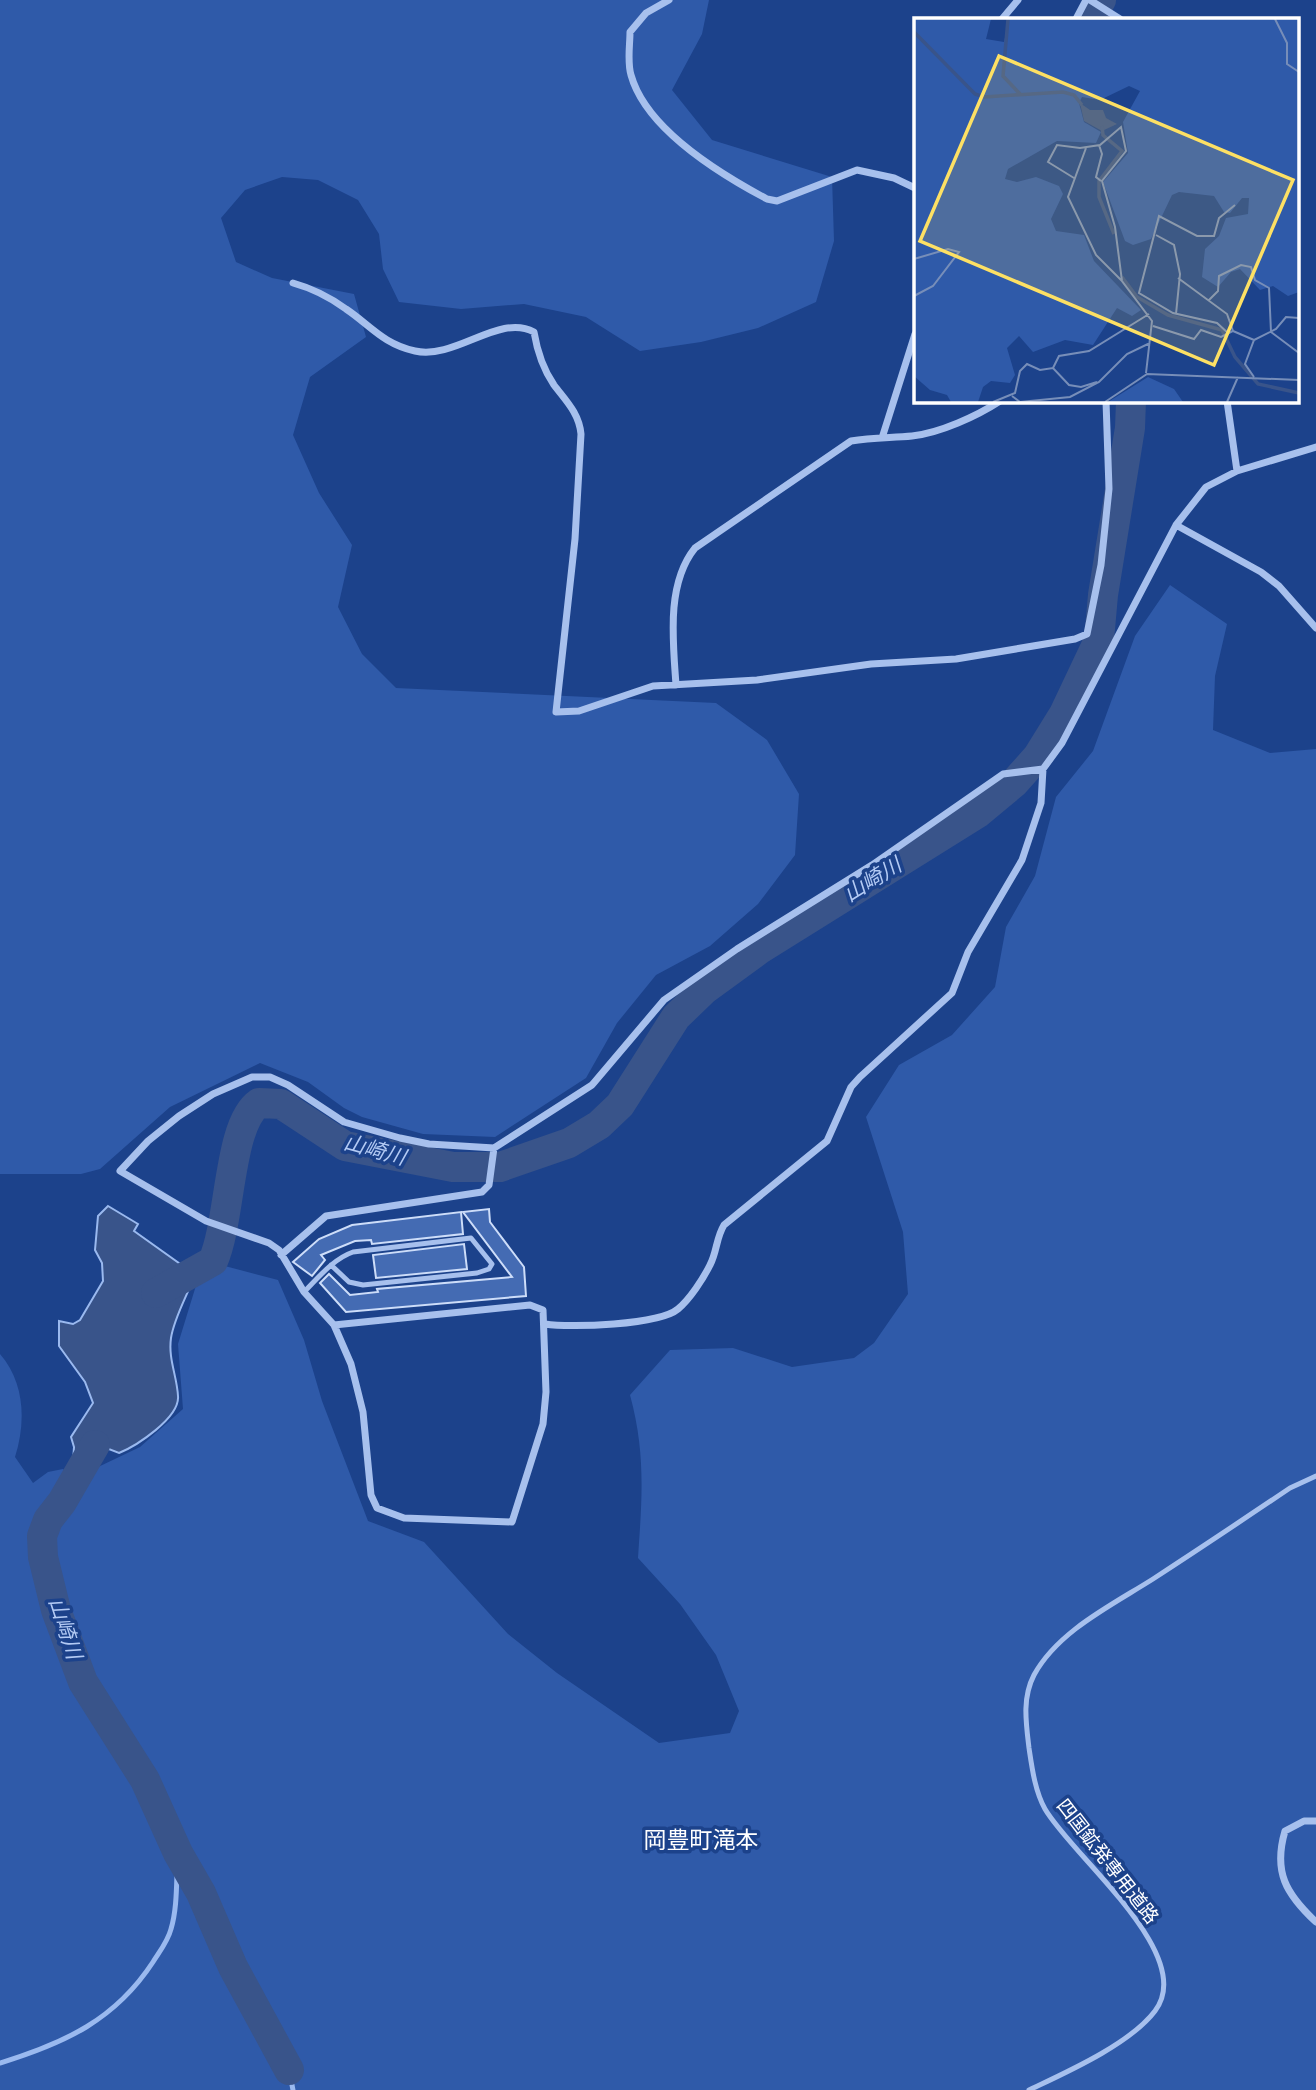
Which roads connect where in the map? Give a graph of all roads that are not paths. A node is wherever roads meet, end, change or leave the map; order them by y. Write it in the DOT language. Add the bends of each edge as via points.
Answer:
graph roads {
  1 [pos="669,0"];
  2 [pos="1018,0"];
  3 [pos="1089,0"];
  4 [pos="1003,18"];
  5 [pos="1077,18"];
  6 [pos="1118,18"];
  7 [pos="914,188"];
  8 [pos="293,283"];
  9 [pos="914,337"];
  10 [pos="998,402"];
  11 [pos="1106,402"];
  12 [pos="1227,402"];
  13 [pos="883,438"];
  14 [pos="1316,447"];
  15 [pos="1237,471"];
  16 [pos="1176,525"];
  17 [pos="1316,628"];
  18 [pos="676,685"];
  19 [pos="1041,770"];
  20 [pos="494,1148"];
  21 [pos="281,1255"];
  22 [pos="331,1265"];
  23 [pos="304,1292"];
  24 [pos="545,1324"];
  25 [pos="334,1325"];
  26 [pos="1316,1476"];
  27 [pos="1316,1821"];
  28 [pos="1316,1922"];
  29 [pos="1030,2090"];
  1 -- 7 [label="street" via="646,13 630,32 630,73 640,98 668,132 698,155 758,195 776,201 858,170"];
  2 -- 4 [label="street"];
  3 -- 5 [label="street"];
  3 -- 6 [label="street"];
  8 -- 18 [label="street" via="347,309 373,333 414,351 442,353 509,328 526,327 534,332 538,353 569,402 581,434 575,540 556,712 579,711 653,686"];
  9 -- 13 [label="street"];
  10 -- 13 [label="street" via="939,429"];
  11 -- 18 [label="street" via="1109,489 1087,634 956,659"];
  12 -- 15 [label="street"];
  13 -- 18 [label="street" via="851,441 695,548 682,564 676,589"];
  14 -- 15 [label="street"];
  15 -- 16 [label="street" via="1206,487"];
  16 -- 17 [label="street" via="1261,572"];
  16 -- 19 [label="street" via="1062,743"];
  19 -- 20 [label="street" via="1009,774 682,986 649,1016 592,1085"];
  19 -- 24 [label="street" via="1041,803 1026,850 968,952 952,993 851,1087 827,1141 724,1225 710,1266 677,1310 599,1326"];
  20 -- 21 [label="street" via="490,1178 482,1192 326,1216"];
  20 -- 21 [label="street" via="429,1144 344,1122 289,1085 271,1077 252,1077 179,1116 120,1171 215,1225 275,1245"];
  21 -- 23 [label="street"];
  22 -- 22 [label="lane" via="353,1252 471,1238 492,1264 477,1273 363,1285 349,1282"];
  22 -- 23 [label="lane"];
  23 -- 25 [label="street"];
  24 -- 25 [label="street" via="543,1310 530,1305"];
  24 -- 25 [label="street" via="543,1424 512,1521 404,1518 377,1508 371,1495 359,1388"];
  26 -- 29 [label="lane, 四国鉱発専用道路" via="1085,1623 1050,1653 1034,1675 1026,1698 1026,1725 1045,1809 1151,1940 1164,1994 1146,2022"];
  27 -- 28 [label="street" via="1304,1821 1286,1831 1279,1853 1293,1901"];
}
